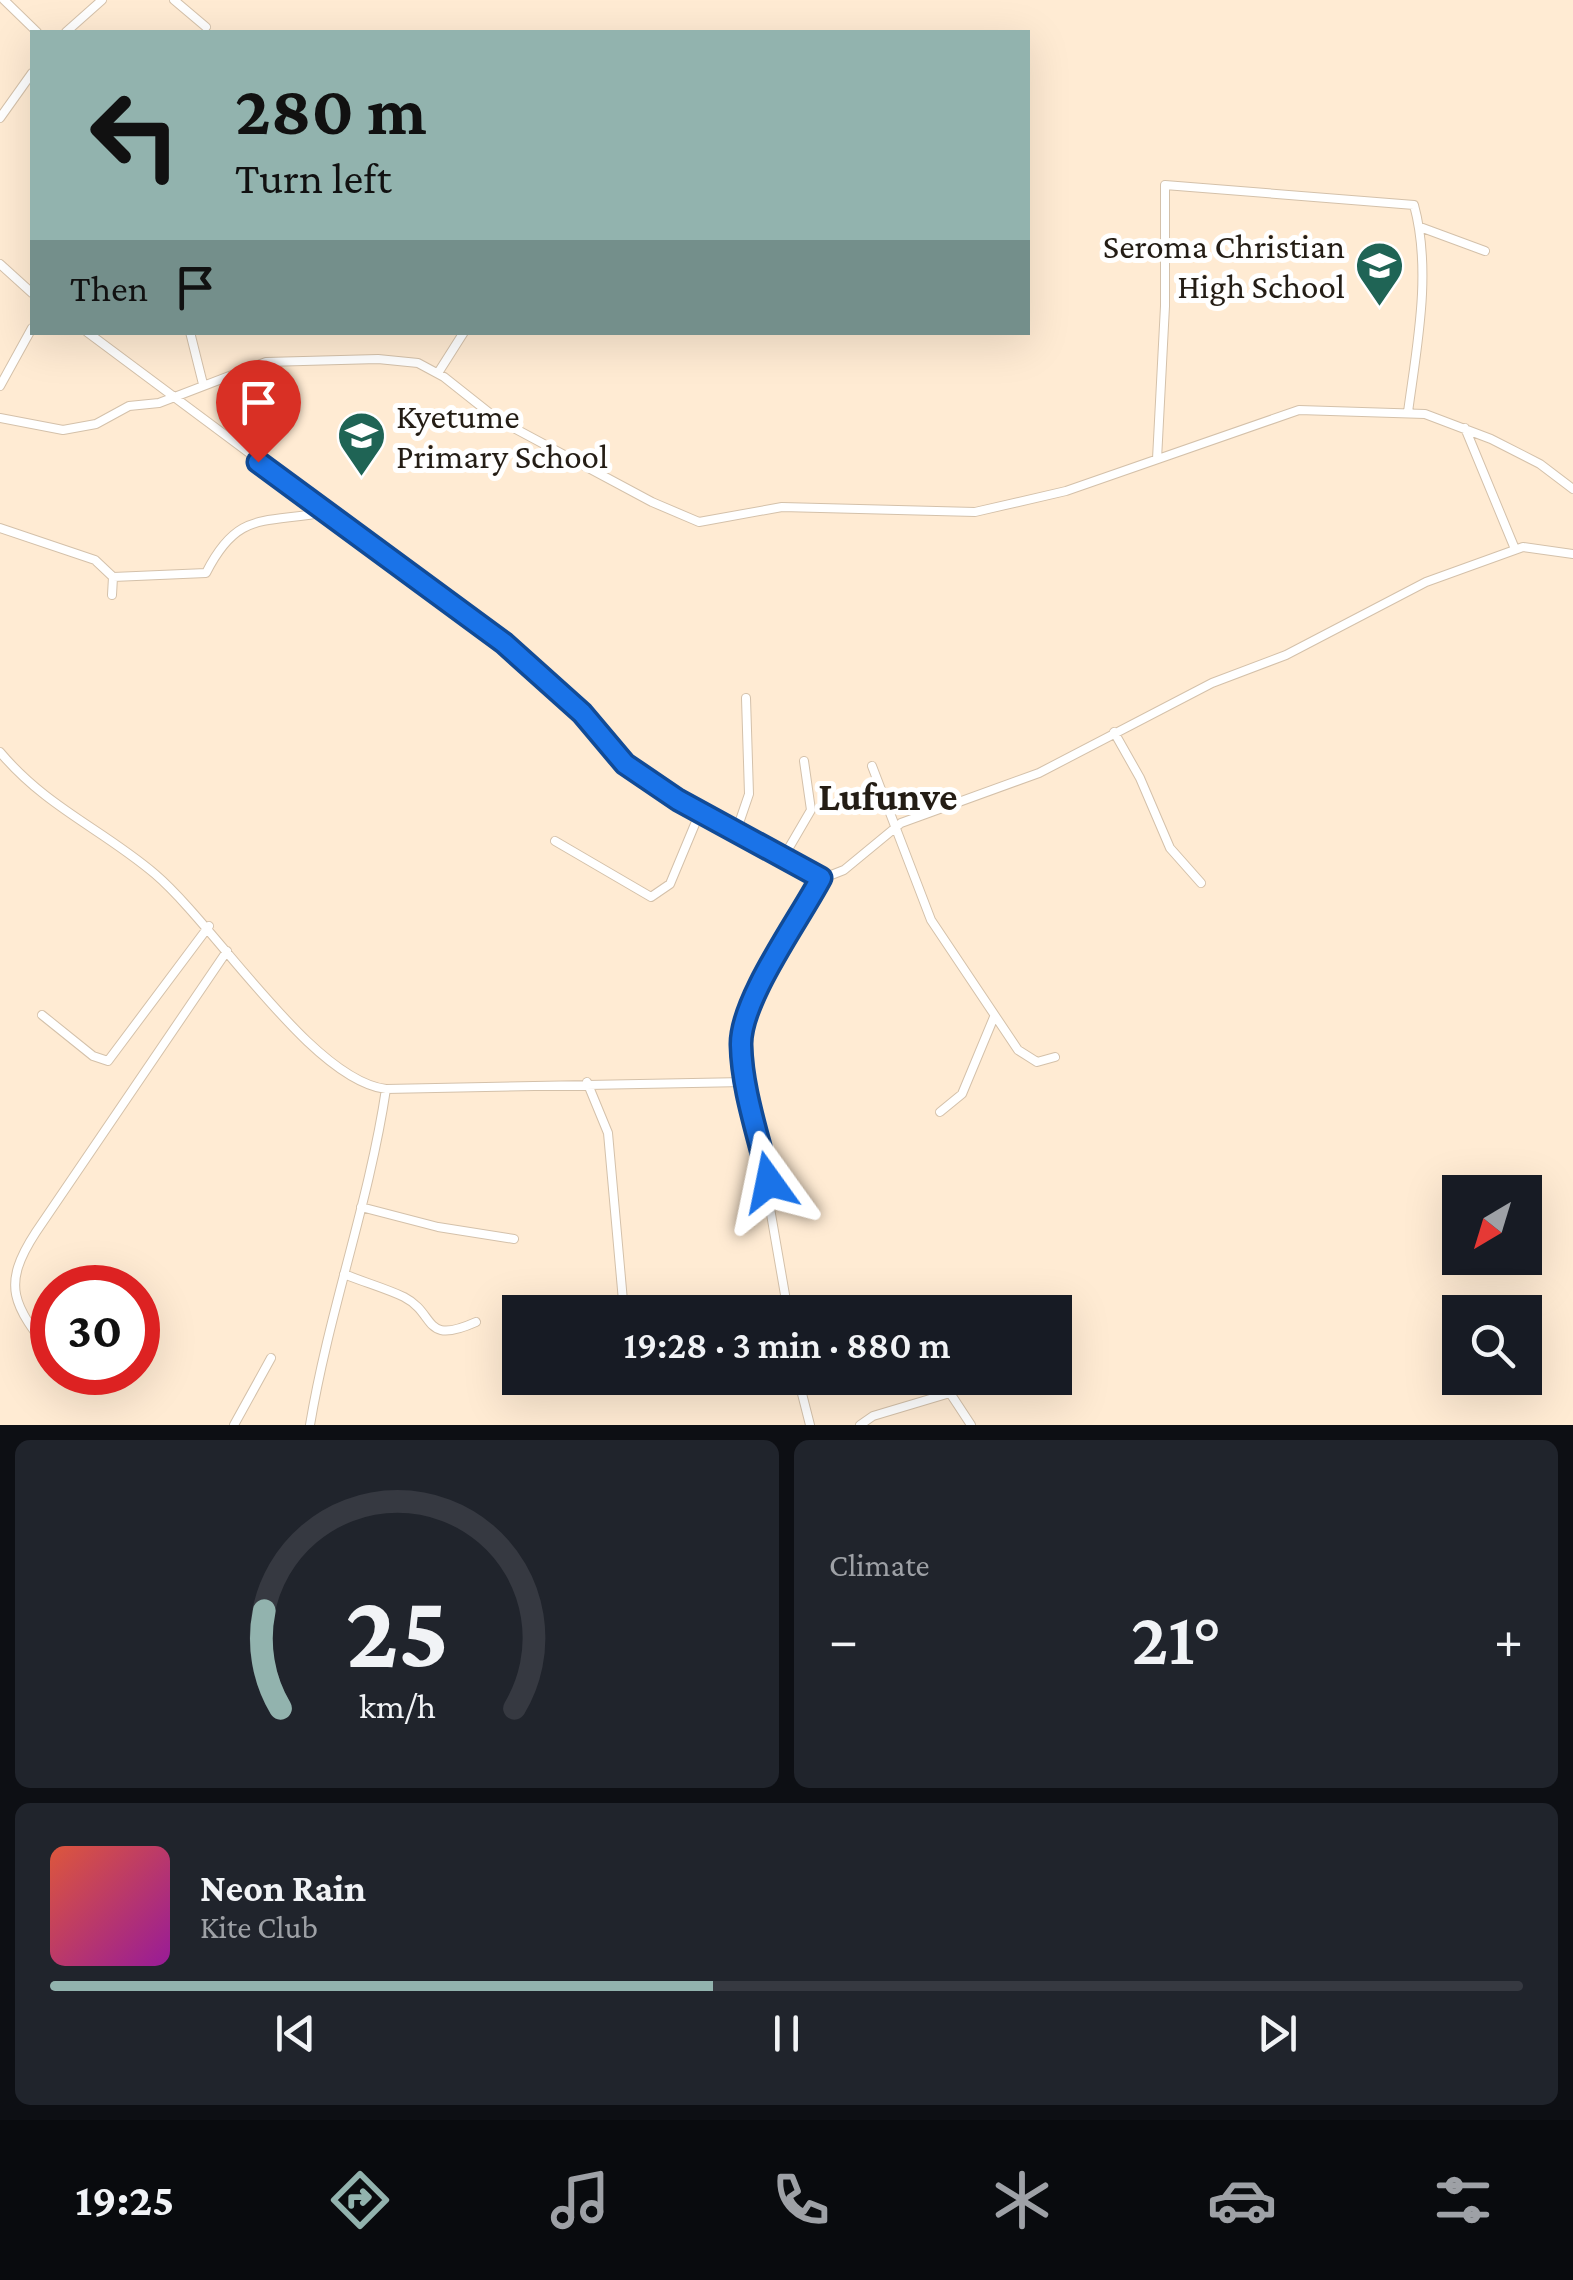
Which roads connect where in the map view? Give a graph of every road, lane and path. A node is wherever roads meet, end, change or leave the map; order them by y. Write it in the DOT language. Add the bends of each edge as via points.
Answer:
graph roads {
  1 [pos="4,0"];
  2 [pos="102,0"];
  3 [pos="174,0"];
  4 [pos="206,27"];
  5 [pos="35,30"];
  6 [pos="68,30"];
  7 [pos="30,76"];
  8 [pos="0,118"];
  9 [pos="1420,227"];
  10 [pos="1485,251"];
  11 [pos="0,264"];
  12 [pos="30,291"];
  13 [pos="30,332"];
  14 [pos="91,335"];
  15 [pos="191,335"];
  16 [pos="462,335"];
  17 [pos="438,374"];
  18 [pos="202,384"];
  19 [pos="0,386"];
  20 [pos="176,397"];
  21 [pos="1408,412"];
  22 [pos="0,418"];
  23 [pos="1466,428"];
  24 [pos="1157,460"];
  25 [pos="1573,489"];
  26 [pos="326,512"];
  27 [pos="0,528"];
  28 [pos="1516,550"];
  29 [pos="1573,554"];
  30 [pos="113,578"];
  31 [pos="112,595"];
  32 [pos="746,698"];
  33 [pos="1114,732"];
  34 [pos="0,752"];
  35 [pos="804,761"];
  36 [pos="872,766"];
  37 [pos="700,812"];
  38 [pos="894,829"];
  39 [pos="736,832"];
  40 [pos="555,841"];
  41 [pos="783,858"];
  42 [pos="821,878"];
  43 [pos="1201,883"];
  44 [pos="209,926"];
  45 [pos="227,952"];
  46 [pos="42,1015"];
  47 [pos="994,1017"];
  48 [pos="1055,1057"];
  49 [pos="587,1082"];
  50 [pos="745,1082"];
  51 [pos="386,1089"];
  52 [pos="940,1112"];
  53 [pos="361,1207"];
  54 [pos="514,1239"];
  55 [pos="344,1274"];
  56 [pos="622,1295"];
  57 [pos="786,1295"];
  58 [pos="476,1322"];
  59 [pos="30,1327"];
  60 [pos="270,1358"];
  61 [pos="802,1395"];
  62 [pos="234,1425"];
  63 [pos="310,1425"];
  64 [pos="810,1425"];
  65 [pos="860,1425"];
  66 [pos="971,1425"];
  1 -- 5 [label="street"];
  2 -- 6 [label="street"];
  3 -- 4 [label="street"];
  7 -- 8 [label="street"];
  9 -- 10 [label="street"];
  9 -- 21 [label="street" via="1422,300"];
  9 -- 24 [label="street" via="1414,205 1165,184"];
  11 -- 12 [label="street"];
  13 -- 19 [label="street"];
  14 -- 20 [label="street"];
  15 -- 18 [label="street"];
  16 -- 17 [label="street"];
  17 -- 18 [label="street" via="418,363 378,359 297,360 266,362"];
  17 -- 24 [label="street" via="497,419 698,522 782,507 975,512"];
  18 -- 20 [label="street"];
  20 -- 22 [label="street" via="62,430"];
  20 -- 26 [label="street"];
  21 -- 23 [label="street"];
  21 -- 24 [label="street" via="1299,410"];
  23 -- 25 [label="street" via="1540,464"];
  23 -- 28 [label="street"];
  26 -- 30 [label="street" via="257,520 226,538 206,573"];
  26 -- 37 [label="street" via="504,643 582,713 625,764"];
  27 -- 30 [label="street" via="95,560"];
  28 -- 29 [label="street"];
  28 -- 33 [label="street" via="1426,582 1286,655"];
  30 -- 31 [label="street"];
  32 -- 39 [label="street" via="749,794"];
  33 -- 38 [label="street" via="1039,773"];
  33 -- 43 [label="street" via="1170,848"];
  34 -- 44 [label="street" via="27,785 122,848"];
  35 -- 41 [label="street" via="811,810"];
  36 -- 38 [label="street"];
  37 -- 39 [label="street"];
  37 -- 40 [label="street" via="670,884 651,897"];
  38 -- 42 [label="street" via="844,870"];
  38 -- 47 [label="street" via="931,920"];
  39 -- 41 [label="street"];
  41 -- 42 [label="street"];
  42 -- 50 [label="street" via="752,1004 740,1041"];
  44 -- 45 [label="street"];
  44 -- 46 [label="street" via="108,1061 92,1056"];
  45 -- 51 [label="street" via="326,1059 362,1084"];
  45 -- 59 [label="street" via="11,1260 14,1306"];
  47 -- 48 [label="street" via="1028,1059"];
  47 -- 52 [label="street" via="962,1094"];
  49 -- 50 [label="street"];
  49 -- 51 [label="street"];
  49 -- 56 [label="street" via="608,1132"];
  50 -- 57 [label="street"];
  51 -- 53 [label="street"];
  53 -- 54 [label="street"];
  53 -- 55 [label="street"];
  55 -- 58 [label="street" via="403,1297 437,1330"];
  55 -- 63 [label="street"];
  60 -- 62 [label="street"];
  61 -- 64 [label="street"];
  65 -- 66 [label="street" via="950,1393"];
}
